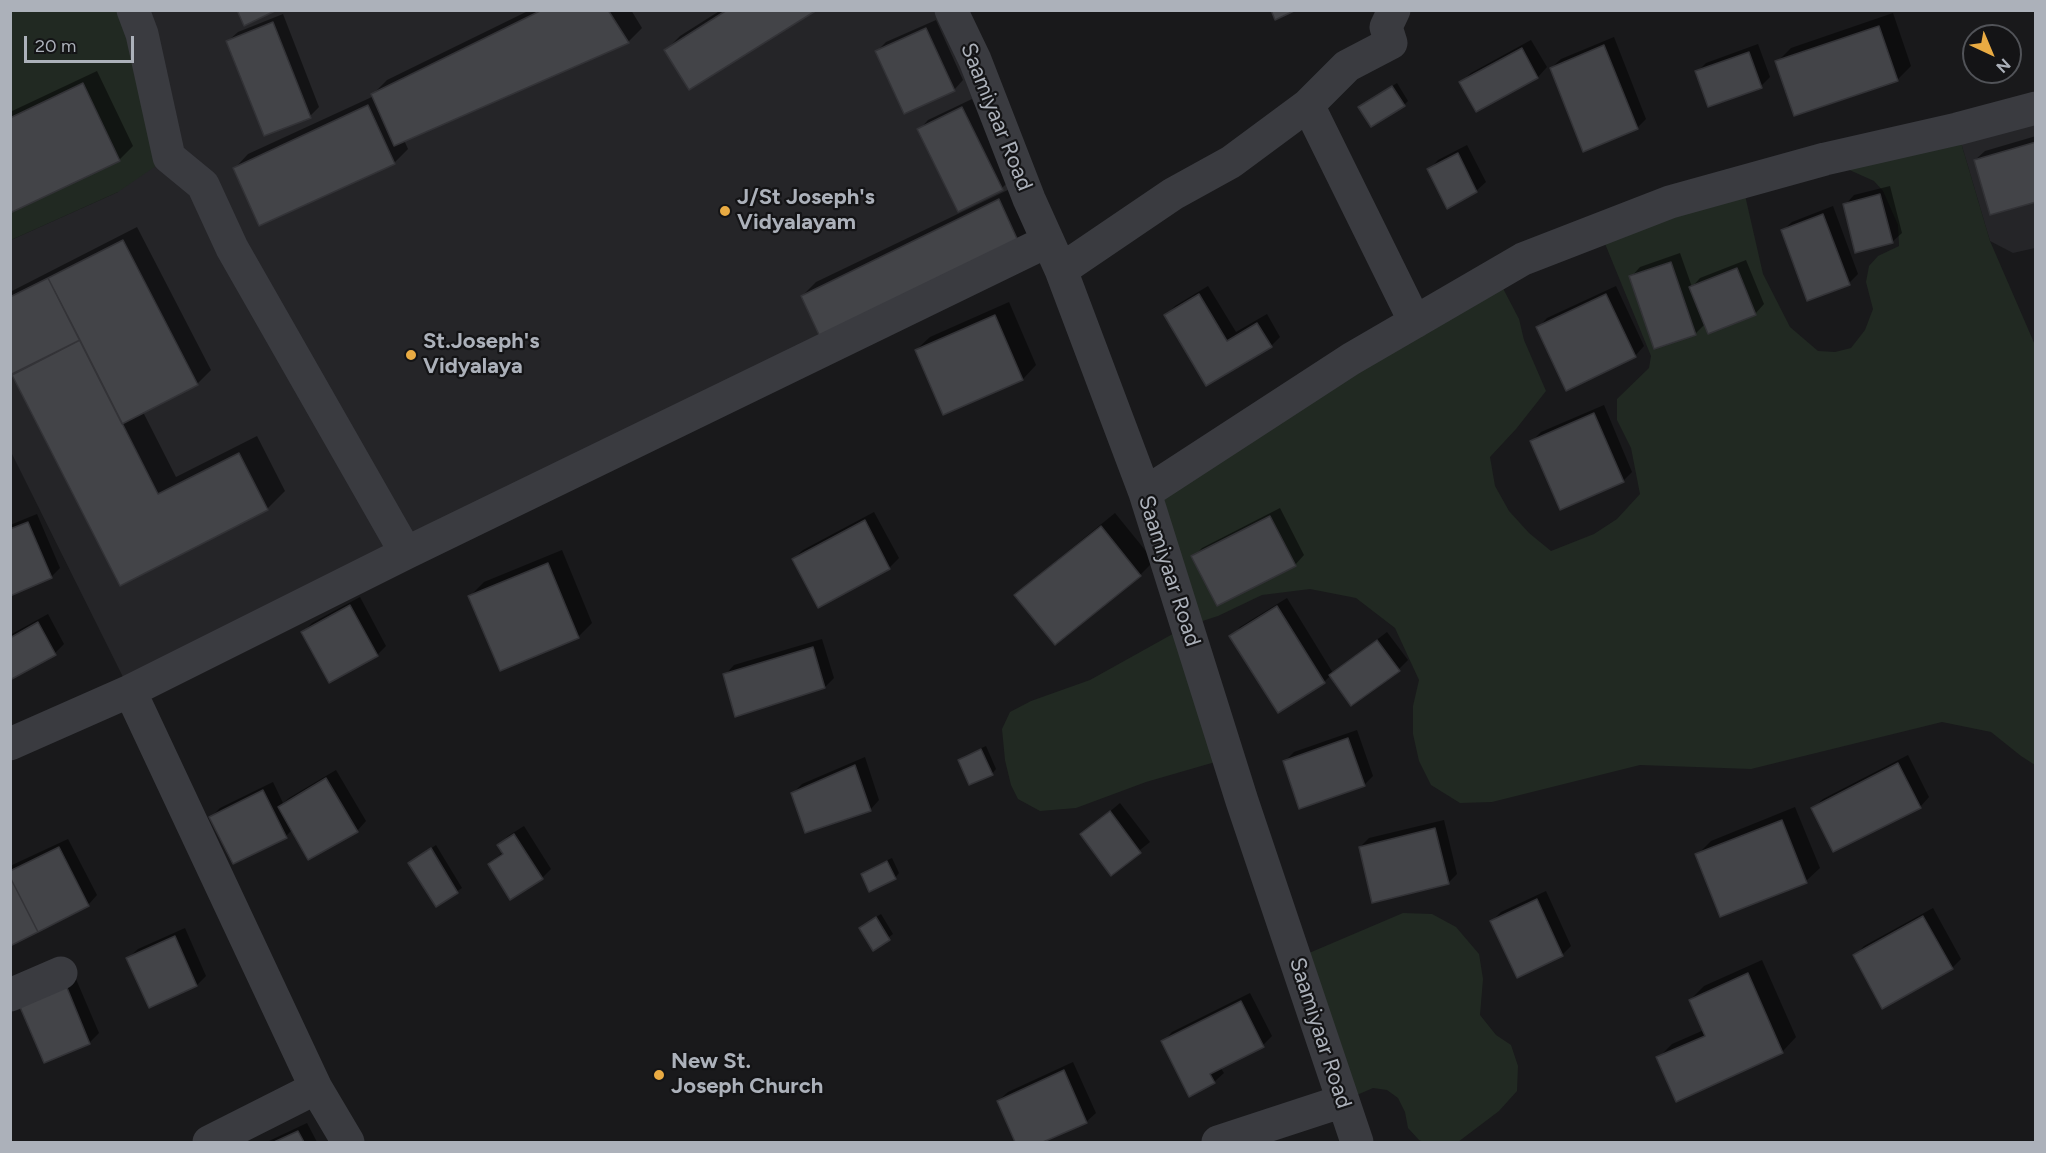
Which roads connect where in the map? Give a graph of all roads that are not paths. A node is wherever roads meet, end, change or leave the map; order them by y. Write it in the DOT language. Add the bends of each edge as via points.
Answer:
graph roads {
  1 [pos="133,10"];
  2 [pos="951,10"];
  3 [pos="1394,10"];
  4 [pos="1308,105"];
  5 [pos="2036,108"];
  6 [pos="1055,255"];
  7 [pos="1415,322"];
  8 [pos="1145,493"];
  9 [pos="406,553"];
  10 [pos="130,692"];
  11 [pos="10,744"];
  12 [pos="61,973"];
  13 [pos="10,995"];
  14 [pos="316,1088"];
  15 [pos="1343,1101"];
  16 [pos="209,1143"];
  17 [pos="348,1143"];
  18 [pos="1218,1143"];
  19 [pos="1357,1143"];
  1 -- 9 [label="street" via="142,34 169,157 203,185 232,248"];
  2 -- 6 [label="street, Saamiyaar Road"];
  3 -- 4 [label="street" via="1386,27 1391,43 1347,66"];
  4 -- 6 [label="street" via="1231,162"];
  4 -- 7 [label="street"];
  5 -- 7 [label="street" via="1825,159 1670,202 1523,259"];
  6 -- 8 [label="street, Saamiyaar Road"];
  6 -- 9 [label="street"];
  7 -- 8 [label="street" via="1351,358"];
  8 -- 15 [label="street, Saamiyaar Road" via="1242,801"];
  9 -- 10 [label="street"];
  10 -- 11 [label="street"];
  10 -- 14 [label="street"];
  12 -- 13 [label="street"];
  14 -- 16 [label="street"];
  14 -- 17 [label="street"];
  15 -- 18 [label="street"];
  15 -- 19 [label="street, Saamiyaar Road"];
}
